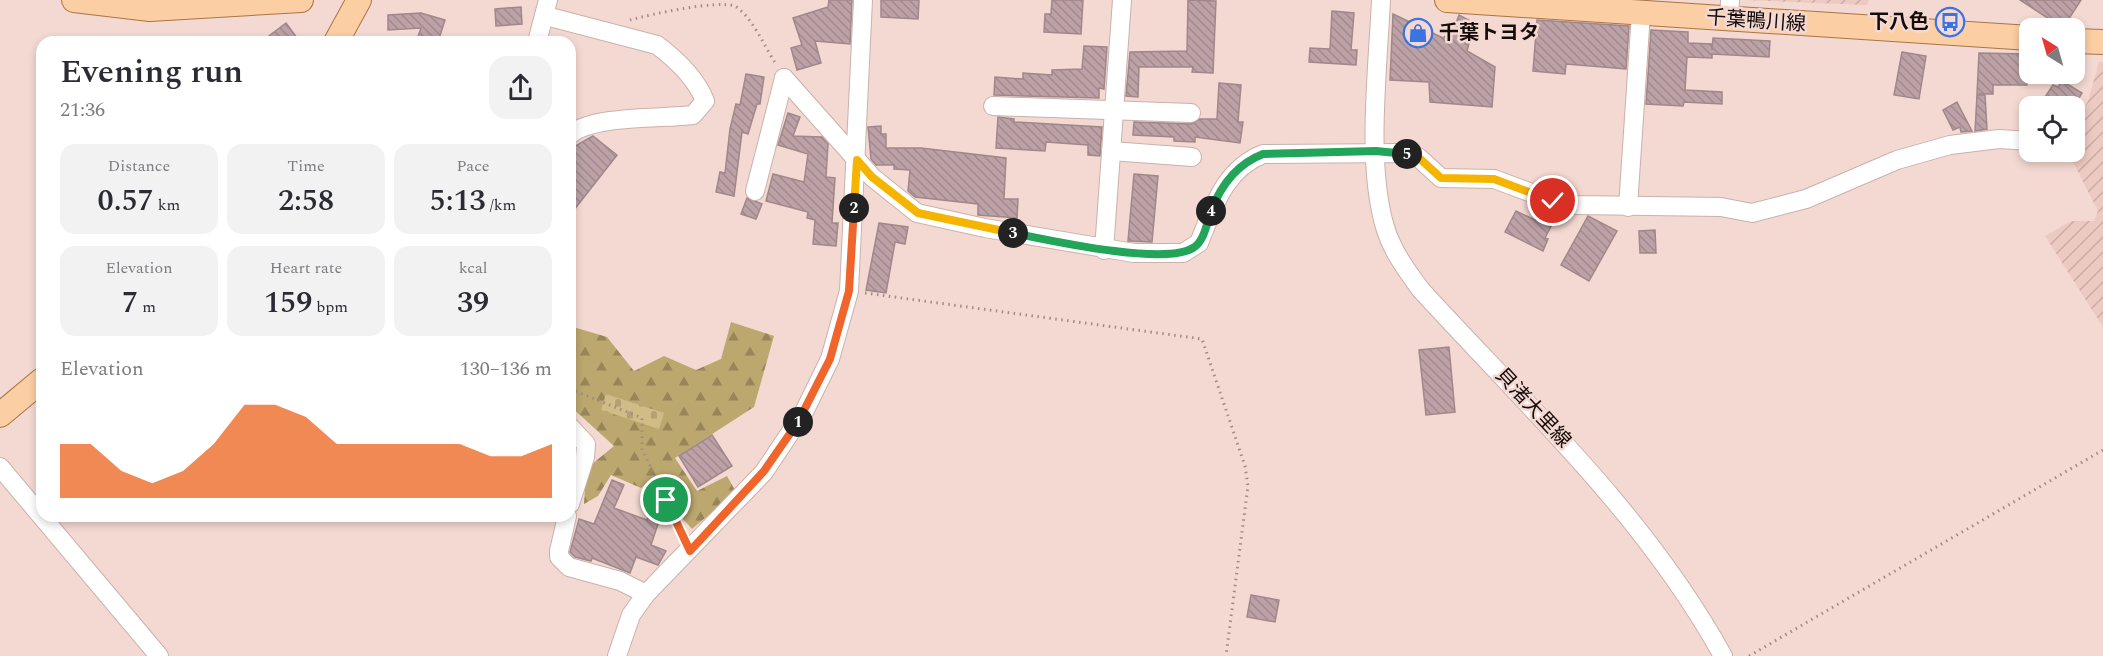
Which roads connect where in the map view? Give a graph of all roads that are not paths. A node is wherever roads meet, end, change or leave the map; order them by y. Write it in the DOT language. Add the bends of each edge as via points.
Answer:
graph roads {
  1 [pos="74,0"];
  2 [pos="301,0"];
  3 [pos="359,0"];
  4 [pos="863,0"];
  5 [pos="1122,0"];
  6 [pos="1381,0"];
  7 [pos="1447,0"];
  8 [pos="273,1"];
  9 [pos="1475,1"];
  10 [pos="547,8"];
  11 [pos="1730,10"];
  12 [pos="1641,13"];
  13 [pos="342,36"];
  14 [pos="539,36"];
  15 [pos="2019,37"];
  16 [pos="2085,41"];
  17 [pos="2103,42"];
  18 [pos="993,106"];
  19 [pos="1114,110"];
  20 [pos="1191,113"];
  21 [pos="576,130"];
  22 [pos="2019,140"];
  23 [pos="1111,151"];
  24 [pos="1376,151"];
  25 [pos="1192,157"];
  26 [pos="857,160"];
  27 [pos="755,191"];
  28 [pos="1628,207"];
  29 [pos="1104,250"];
  30 [pos="36,385"];
  31 [pos="0,415"];
  32 [pos="576,433"];
  33 [pos="0,467"];
  34 [pos="576,485"];
  35 [pos="36,510"];
  36 [pos="46,522"];
  37 [pos="566,522"];
  38 [pos="646,594"];
  39 [pos="159,656"];
  40 [pos="617,656"];
  41 [pos="1723,656"];
  1 -- 8 [label="main road" via="150,9"];
  2 -- 8 [label="main road"];
  3 -- 13 [label="main road"];
  4 -- 26 [label="street"];
  5 -- 19 [label="street"];
  6 -- 24 [label="street, 貝渚大里線"];
  7 -- 9 [label="main road, 千葉鴨川線"];
  9 -- 12 [label="main road, 千葉鴨川線"];
  10 -- 14 [label="street"];
  10 -- 21 [label="street" via="657,45 699,87 705,101 693,115 600,122"];
  11 -- 12 [label="main road, 千葉鴨川線"];
  11 -- 15 [label="main road, 千葉鴨川線"];
  12 -- 28 [label="street"];
  16 -- 17 [label="main road"];
  18 -- 19 [label="street"];
  19 -- 20 [label="street"];
  19 -- 23 [label="street"];
  22 -- 28 [label="street" via="1950,145 1897,160 1806,199 1752,213 1721,207"];
  23 -- 25 [label="street"];
  23 -- 29 [label="street"];
  24 -- 28 [label="street" via="1418,157 1441,178 1494,179 1575,206"];
  24 -- 29 [label="street" via="1263,154 1248,160 1218,193 1199,243 1193,248 1183,253"];
  24 -- 41 [label="street, 貝渚大里線" via="1376,193 1385,230 1400,260 1421,290 1588,467 1649,543"];
  26 -- 27 [label="street" via="784,78"];
  26 -- 29 [label="street" via="918,213"];
  26 -- 38 [label="street" via="849,291 830,359 804,412 764,471"];
  30 -- 31 [label="main road"];
  32 -- 34 [label="street" via="586,444"];
  33 -- 35 [label="street"];
  36 -- 39 [label="street"];
  37 -- 38 [label="street" via="559,557 568,567 620,581"];
  38 -- 40 [label="street" via="631,615"];
}
